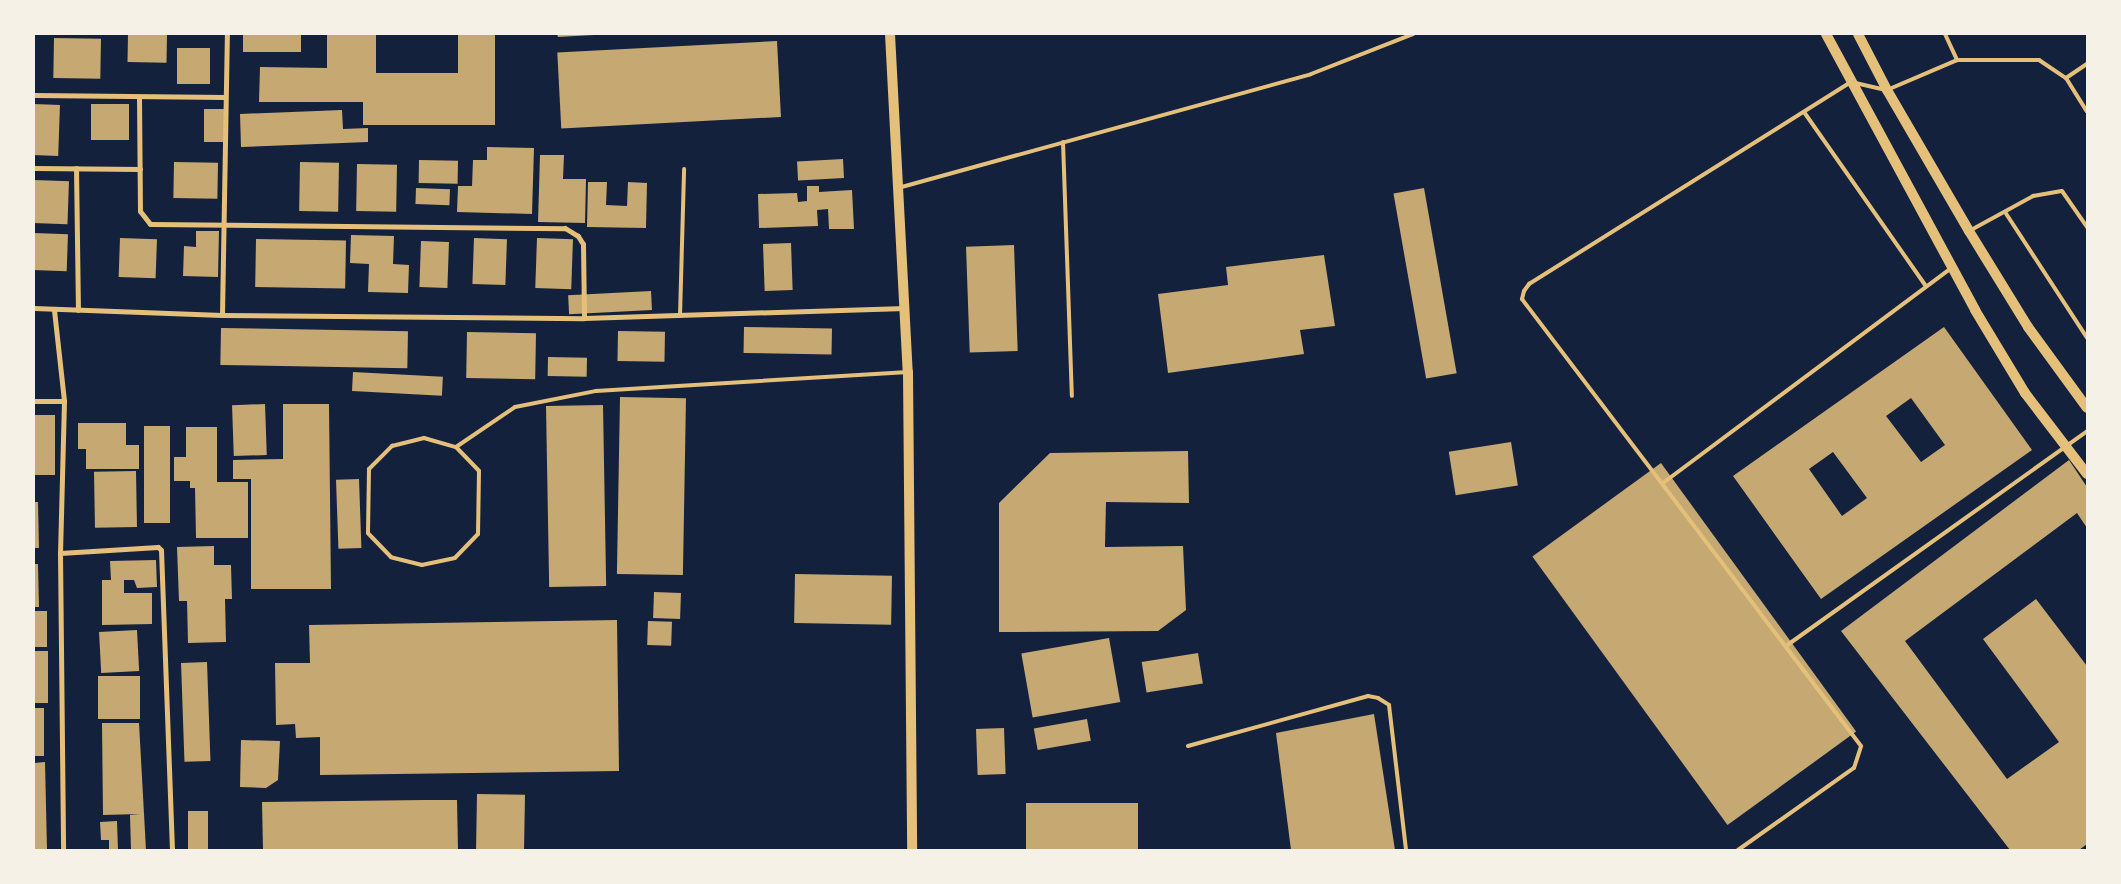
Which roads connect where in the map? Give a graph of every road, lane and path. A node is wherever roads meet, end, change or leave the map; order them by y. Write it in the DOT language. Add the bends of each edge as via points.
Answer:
graph roads {
  1 [pos="227,34"];
  2 [pos="890,34"];
  3 [pos="1413,34"];
  4 [pos="1826,34"];
  5 [pos="1858,34"];
  6 [pos="1945,34"];
  7 [pos="1957,60"];
  8 [pos="2087,64"];
  9 [pos="2066,78"];
  10 [pos="1851,82"];
  11 [pos="1887,90"];
  12 [pos="34,95"];
  13 [pos="139,97"];
  14 [pos="225,97"];
  15 [pos="2087,111"];
  16 [pos="1804,112"];
  17 [pos="1063,142"];
  18 [pos="34,168"];
  19 [pos="76,168"];
  20 [pos="684,169"];
  21 [pos="140,170"];
  22 [pos="898,188"];
  23 [pos="2005,212"];
  24 [pos="224,224"];
  25 [pos="2087,227"];
  26 [pos="1969,231"];
  27 [pos="1951,268"];
  28 [pos="1926,286"];
  29 [pos="34,308"];
  30 [pos="906,308"];
  31 [pos="54,310"];
  32 [pos="78,310"];
  33 [pos="222,315"];
  34 [pos="680,316"];
  35 [pos="584,318"];
  36 [pos="2087,338"];
  37 [pos="908,372"];
  38 [pos="1072,396"];
  39 [pos="34,401"];
  40 [pos="64,401"];
  41 [pos="2087,408"];
  42 [pos="2087,431"];
  43 [pos="2066,446"];
  44 [pos="456,447"];
  45 [pos="2087,474"];
  46 [pos="1663,483"];
  47 [pos="60,553"];
  48 [pos="1786,646"];
  49 [pos="1188,746"];
  50 [pos="63,850"];
  51 [pos="172,850"];
  52 [pos="912,850"];
  53 [pos="1406,850"];
  54 [pos="1738,850"];
  1 -- 14 [label="street"];
  2 -- 22 [label="main road"];
  3 -- 17 [label="lane" via="1311,74"];
  4 -- 10 [label="main road"];
  5 -- 11 [label="main road"];
  6 -- 7 [label="lane"];
  7 -- 9 [label="lane" via="2039,60"];
  7 -- 11 [label="lane"];
  8 -- 9 [label="lane"];
  9 -- 15 [label="lane"];
  10 -- 11 [label="lane"];
  10 -- 16 [label="lane"];
  10 -- 27 [label="main road"];
  11 -- 26 [label="main road"];
  12 -- 13 [label="street"];
  13 -- 14 [label="street"];
  13 -- 21 [label="street"];
  14 -- 24 [label="street"];
  16 -- 28 [label="lane"];
  16 -- 46 [label="lane" via="1530,284 1524,291 1522,299"];
  17 -- 22 [label="lane"];
  17 -- 38 [label="lane"];
  18 -- 19 [label="street"];
  19 -- 21 [label="street"];
  19 -- 32 [label="street"];
  20 -- 34 [label="lane"];
  21 -- 24 [label="street" via="140,211 150,224"];
  22 -- 30 [label="main road"];
  23 -- 25 [label="lane" via="2033,196 2062,191"];
  23 -- 26 [label="lane"];
  23 -- 36 [label="lane"];
  24 -- 33 [label="street"];
  24 -- 35 [label="street" via="565,228 578,236 583,244"];
  26 -- 41 [label="main road" via="2028,327"];
  27 -- 28 [label="lane"];
  27 -- 43 [label="main road" via="2026,393"];
  28 -- 46 [label="lane"];
  29 -- 31 [label="street"];
  30 -- 34 [label="street"];
  30 -- 37 [label="main road"];
  31 -- 32 [label="street"];
  31 -- 40 [label="street"];
  32 -- 33 [label="street"];
  33 -- 35 [label="street"];
  34 -- 35 [label="street"];
  37 -- 44 [label="lane" via="596,391 515,407"];
  37 -- 52 [label="main road"];
  39 -- 40 [label="street"];
  40 -- 47 [label="street"];
  42 -- 43 [label="lane"];
  43 -- 45 [label="main road"];
  43 -- 48 [label="lane"];
  44 -- 44 [label="lane" via="424,438 392,446 369,469 368,533 391,557 422,566 455,558 478,534 480,470"];
  46 -- 48 [label="lane"];
  47 -- 50 [label="street"];
  47 -- 51 [label="street" via="158,547 161,550"];
  48 -- 54 [label="lane" via="1861,746 1854,768"];
  49 -- 53 [label="lane" via="1368,696 1378,698 1388,705"];
}
